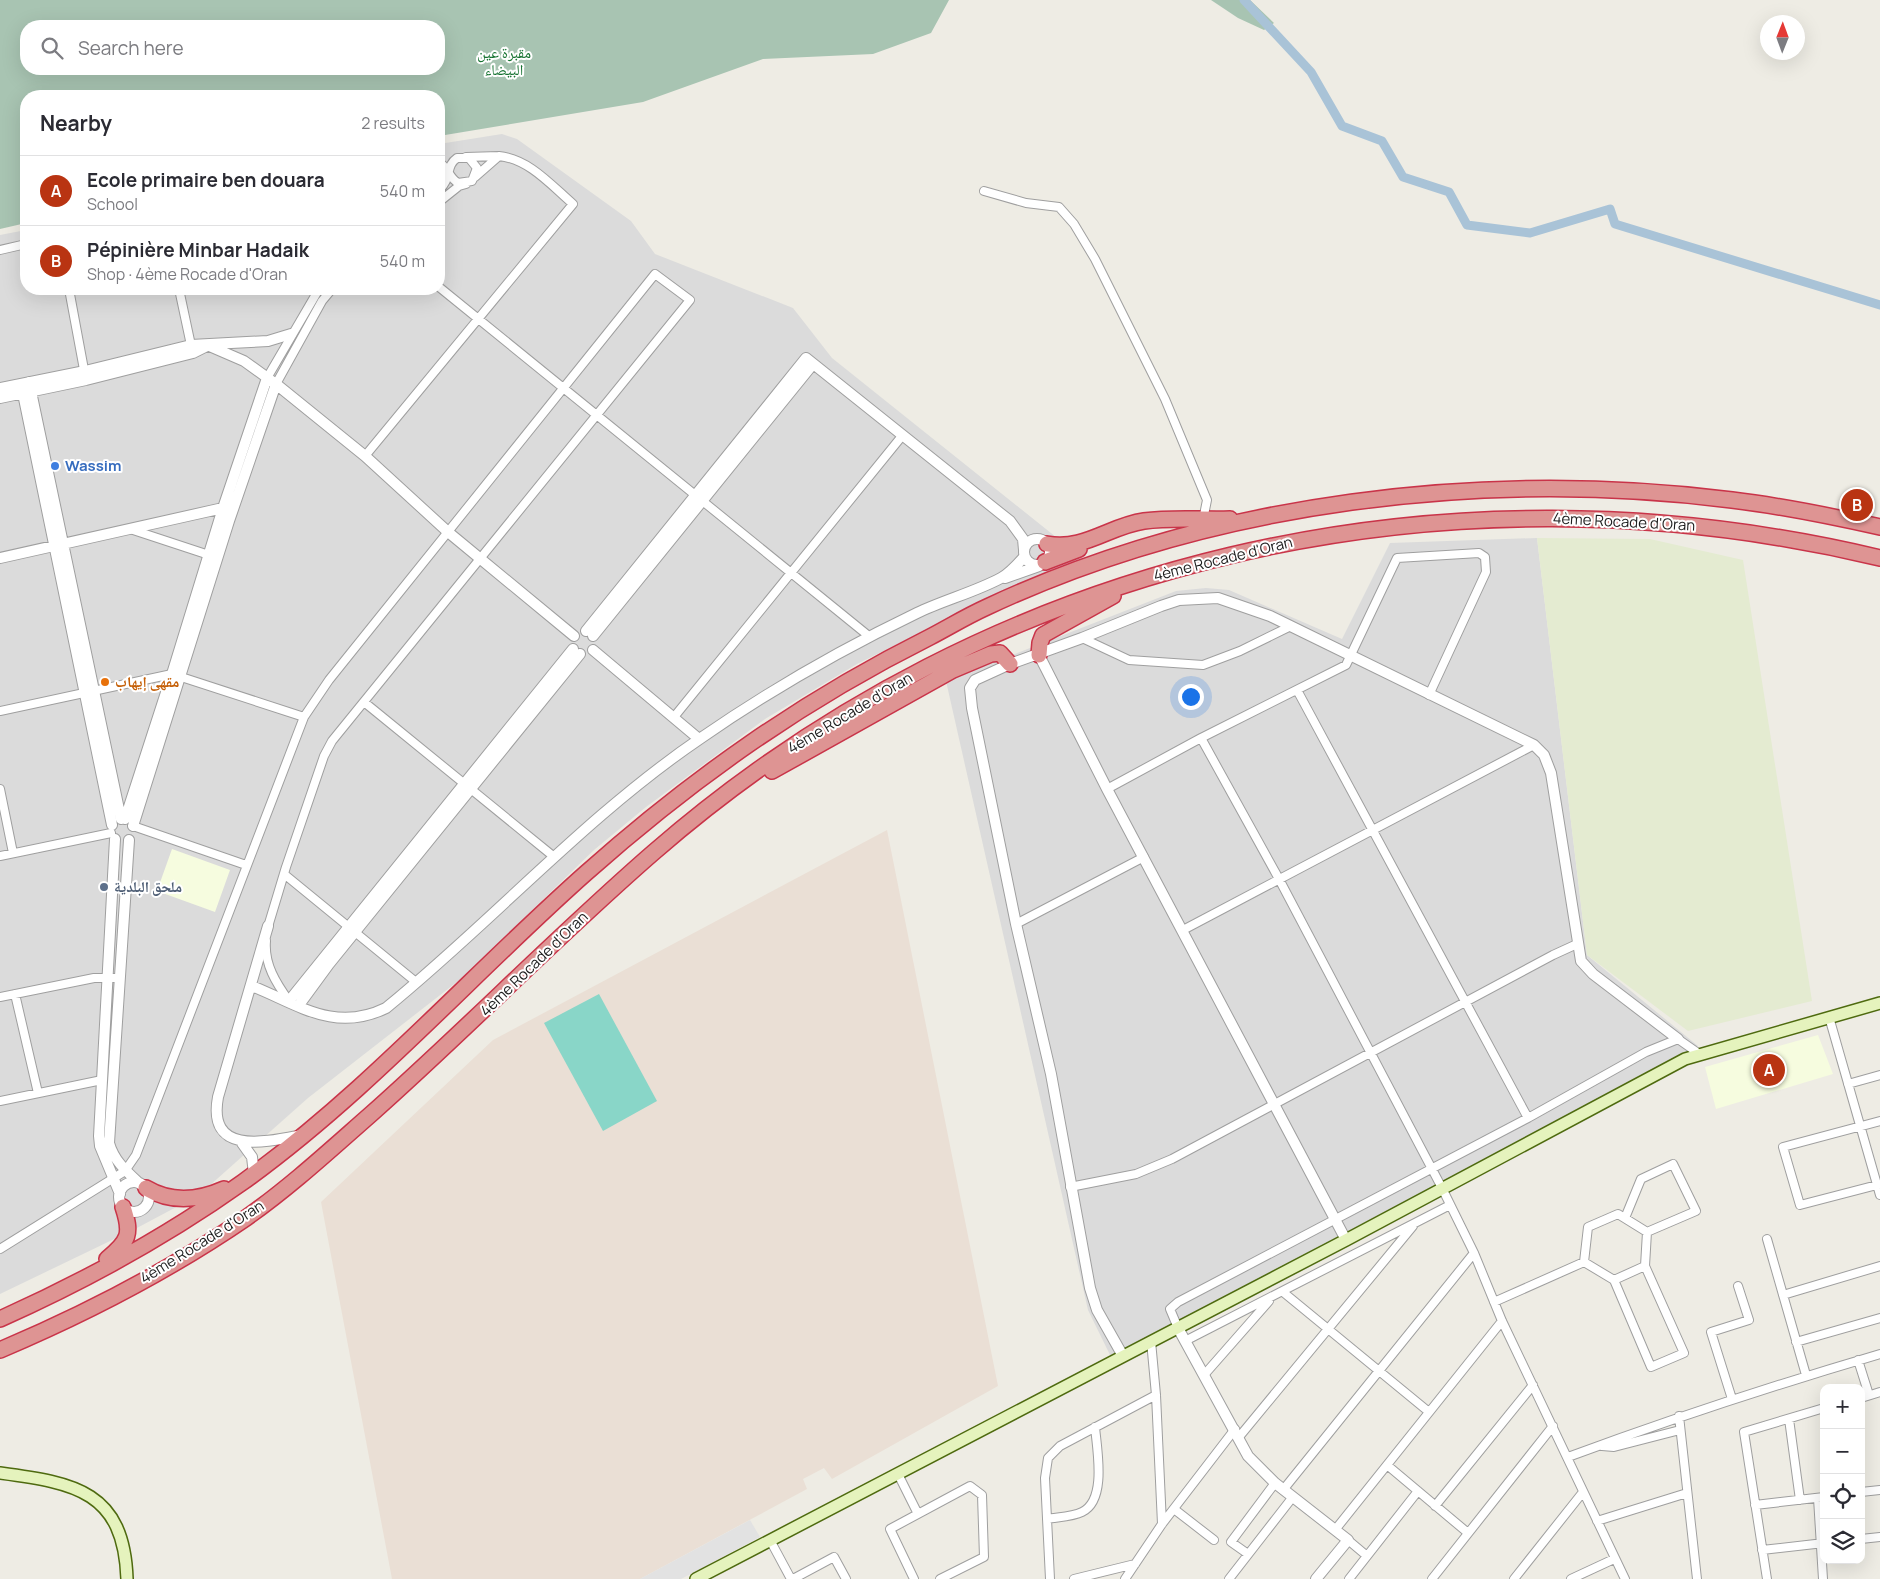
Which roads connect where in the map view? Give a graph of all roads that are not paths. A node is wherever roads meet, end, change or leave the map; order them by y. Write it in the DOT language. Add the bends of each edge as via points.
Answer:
graph roads {
  1 [pos="499,156"];
  2 [pos="463,157"];
  3 [pos="445,160"];
  4 [pos="445,168"];
  5 [pos="450,173"];
  6 [pos="475,177"];
  7 [pos="468,183"];
  8 [pos="445,185"];
  9 [pos="984,192"];
  10 [pos="445,197"];
  11 [pos="20,245"];
  12 [pos="0,250"];
  13 [pos="445,292"];
  14 [pos="70,295"];
  15 [pos="180,295"];
  16 [pos="315,295"];
  17 [pos="327,295"];
  18 [pos="478,320"];
  19 [pos="291,334"];
  20 [pos="207,345"];
  21 [pos="192,349"];
  22 [pos="85,375"];
  23 [pos="271,381"];
  24 [pos="0,388"];
  25 [pos="26,388"];
  26 [pos="563,389"];
  27 [pos="0,398"];
  28 [pos="595,415"];
  29 [pos="902,436"];
  30 [pos="365,456"];
  31 [pos="699,499"];
  32 [pos="228,510"];
  33 [pos="1269,517"];
  34 [pos="1203,520"];
  35 [pos="1010,521"];
  36 [pos="1880,527"];
  37 [pos="130,529"];
  38 [pos="448,532"];
  39 [pos="1044,541"];
  40 [pos="57,546"];
  41 [pos="1024,553"];
  42 [pos="209,555"];
  43 [pos="0,558"];
  44 [pos="480,558"];
  45 [pos="1880,558"];
  46 [pos="1044,563"];
  47 [pos="1085,568"];
  48 [pos="792,574"];
  49 [pos="1002,578"];
  50 [pos="1147,578"];
  51 [pos="1291,626"];
  52 [pos="590,634"];
  53 [pos="574,636"];
  54 [pos="870,637"];
  55 [pos="1082,638"];
  56 [pos="593,650"];
  57 [pos="576,652"];
  58 [pos="1039,655"];
  59 [pos="1351,657"];
  60 [pos="1010,664"];
  61 [pos="177,676"];
  62 [pos="1297,690"];
  63 [pos="89,693"];
  64 [pos="1430,695"];
  65 [pos="364,702"];
  66 [pos="0,711"];
  67 [pos="304,717"];
  68 [pos="674,717"];
  69 [pos="1201,738"];
  70 [pos="699,739"];
  71 [pos="1534,745"];
  72 [pos="467,785"];
  73 [pos="0,789"];
  74 [pos="1107,789"];
  75 [pos="722,796"];
  76 [pos="133,826"];
  77 [pos="117,827"];
  78 [pos="1372,830"];
  79 [pos="129,840"];
  80 [pos="13,853"];
  81 [pos="0,856"];
  82 [pos="553,856"];
  83 [pos="1144,857"];
  84 [pos="246,865"];
  85 [pos="284,874"];
  86 [pos="1279,879"];
  87 [pos="1016,924"];
  88 [pos="268,926"];
  89 [pos="353,929"];
  90 [pos="1183,930"];
  91 [pos="1577,944"];
  92 [pos="107,977"];
  93 [pos="120,978"];
  94 [pos="416,982"];
  95 [pos="252,986"];
  96 [pos="14,994"];
  97 [pos="0,997"];
  98 [pos="289,1001"];
  99 [pos="1465,1002"];
  100 [pos="1880,1003"];
  101 [pos="299,1005"];
  102 [pos="1829,1017"];
  103 [pos="1678,1039"];
  104 [pos="1370,1054"];
  105 [pos="1698,1054"];
  106 [pos="1880,1075"];
  107 [pos="102,1080"];
  108 [pos="1848,1084"];
  109 [pos="38,1093"];
  110 [pos="0,1101"];
  111 [pos="1274,1103"];
  112 [pos="1528,1118"];
  113 [pos="1880,1121"];
  114 [pos="1860,1127"];
  115 [pos="302,1135"];
  116 [pos="242,1143"];
  117 [pos="1431,1168"];
  118 [pos="1876,1169"];
  119 [pos="126,1171"];
  120 [pos="251,1176"];
  121 [pos="114,1177"];
  122 [pos="1877,1185"];
  123 [pos="143,1186"];
  124 [pos="1070,1187"];
  125 [pos="1442,1188"];
  126 [pos="1880,1195"];
  127 [pos="121,1201"];
  128 [pos="1450,1205"];
  129 [pos="1335,1218"];
  130 [pos="1625,1218"];
  131 [pos="1415,1223"];
  132 [pos="1647,1232"];
  133 [pos="1768,1238"];
  134 [pos="1346,1240"];
  135 [pos="0,1249"];
  136 [pos="1474,1253"];
  137 [pos="1584,1262"];
  138 [pos="1645,1266"];
  139 [pos="1880,1266"];
  140 [pos="1614,1280"];
  141 [pos="78,1282"];
  142 [pos="1738,1286"];
  143 [pos="1283,1292"];
  144 [pos="1782,1295"];
  145 [pos="1273,1297"];
  146 [pos="1494,1302"];
  147 [pos="1880,1318"];
  148 [pos="0,1319"];
  149 [pos="1502,1321"];
  150 [pos="1178,1328"];
  151 [pos="1328,1328"];
  152 [pos="1185,1341"];
  153 [pos="1151,1342"];
  154 [pos="1796,1342"];
  155 [pos="0,1350"];
  156 [pos="1880,1354"];
  157 [pos="1123,1356"];
  158 [pos="1858,1360"];
  159 [pos="1380,1369"];
  160 [pos="1204,1375"];
  161 [pos="1806,1375"];
  162 [pos="1533,1384"];
  163 [pos="1863,1384"];
  164 [pos="1880,1392"];
  165 [pos="1156,1395"];
  166 [pos="1865,1397"];
  167 [pos="1732,1399"];
  168 [pos="1820,1409"];
  169 [pos="1430,1412"];
  170 [pos="1679,1416"];
  171 [pos="1789,1418"];
  172 [pos="1553,1426"];
  173 [pos="1095,1427"];
  174 [pos="1680,1430"];
  175 [pos="1237,1433"];
  176 [pos="1600,1446"];
  177 [pos="1568,1457"];
  178 [pos="1386,1465"];
  179 [pos="0,1474"];
  180 [pos="898,1474"];
  181 [pos="1279,1486"];
  182 [pos="1880,1490"];
  183 [pos="1418,1491"];
  184 [pos="1583,1492"];
  185 [pos="1865,1492"];
  186 [pos="1687,1493"];
  187 [pos="1820,1497"];
  188 [pos="1292,1498"];
  189 [pos="1800,1500"];
  190 [pos="1755,1505"];
  191 [pos="1435,1506"];
  192 [pos="1174,1508"];
  193 [pos="918,1514"];
  194 [pos="1047,1519"];
  195 [pos="1596,1521"];
  196 [pos="1162,1524"];
  197 [pos="1335,1530"];
  198 [pos="1468,1533"];
  199 [pos="1880,1537"];
  200 [pos="1865,1539"];
  201 [pos="770,1540"];
  202 [pos="1214,1540"];
  203 [pos="1348,1540"];
  204 [pos="1820,1544"];
  205 [pos="1762,1550"];
  206 [pos="1248,1554"];
  207 [pos="1367,1556"];
  208 [pos="1614,1559"];
  209 [pos="1135,1564"];
  210 [pos="1823,1564"];
  211 [pos="127,1579"];
  212 [pos="696,1579"];
  213 [pos="792,1579"];
  214 [pos="846,1579"];
  215 [pos="914,1579"];
  216 [pos="940,1579"];
  217 [pos="1050,1579"];
  218 [pos="1074,1579"];
  219 [pos="1125,1579"];
  220 [pos="1228,1579"];
  221 [pos="1316,1579"];
  222 [pos="1349,1579"];
  223 [pos="1432,1579"];
  224 [pos="1514,1579"];
  225 [pos="1571,1579"];
  226 [pos="1625,1579"];
  227 [pos="1696,1579"];
  228 [pos="1767,1579"];
  229 [pos="1823,1579"];
  1 -- 2 [label="street"];
  1 -- 6 [label="street"];
  1 -- 18 [label="street" via="524,163 573,204"];
  2 -- 3 [label="street"];
  2 -- 5 [label="street" via="451,164"];
  2 -- 6 [label="street" via="475,164"];
  4 -- 5 [label="street"];
  5 -- 7 [label="street" via="458,183"];
  5 -- 8 [label="street"];
  6 -- 7 [label="street"];
  7 -- 10 [label="street"];
  9 -- 34 [label="street" via="1026,203 1059,207 1074,224 1100,267 1165,399 1206,495"];
  11 -- 12 [label="street"];
  13 -- 18 [label="street"];
  14 -- 22 [label="street"];
  15 -- 21 [label="street"];
  16 -- 19 [label="street"];
  17 -- 23 [label="street"];
  18 -- 26 [label="street"];
  18 -- 30 [label="street"];
  19 -- 20 [label="street" via="268,341"];
  19 -- 23 [label="street"];
  20 -- 21 [label="street"];
  20 -- 23 [label="street" via="244,361"];
  21 -- 22 [label="street"];
  22 -- 25 [label="street"];
  23 -- 30 [label="street"];
  23 -- 32 [label="street"];
  24 -- 25 [label="street"];
  25 -- 27 [label="street"];
  25 -- 40 [label="street"];
  26 -- 28 [label="street"];
  26 -- 28 [label="street" via="655,274 690,300"];
  26 -- 38 [label="street"];
  28 -- 31 [label="street"];
  28 -- 44 [label="street"];
  29 -- 31 [label="street" via="809,361"];
  29 -- 35 [label="street"];
  29 -- 48 [label="street"];
  30 -- 38 [label="street"];
  31 -- 48 [label="street"];
  31 -- 52 [label="street"];
  32 -- 37 [label="street"];
  32 -- 42 [label="street"];
  32 -- 61 [label="street"];
  33 -- 34 [label="highway"];
  33 -- 36 [label="highway, 4ème Rocade d'Oran" via="1397,496 1561,489 1731,500"];
  33 -- 47 [label="highway, 4ème Rocade d'Oran" via="1170,541"];
  34 -- 39 [label="highway" via="1144,521 1075,545"];
  35 -- 39 [label="street"];
  35 -- 41 [label="street" via="1023,539"];
  37 -- 40 [label="street"];
  37 -- 42 [label="street"];
  38 -- 44 [label="street"];
  38 -- 67 [label="street" via="329,680"];
  39 -- 41 [label="street" via="1028,542"];
  39 -- 46 [label="street" via="1050,555"];
  40 -- 43 [label="street"];
  40 -- 63 [label="street"];
  41 -- 46 [label="street" via="1033,565"];
  41 -- 49 [label="street"];
  42 -- 61 [label="street"];
  44 -- 53 [label="street"];
  44 -- 65 [label="street"];
  45 -- 50 [label="highway, 4ème Rocade d'Oran" via="1806,542 1713,528 1569,517 1521,517 1428,522 1344,533 1221,557"];
  46 -- 47 [label="highway" via="1113,534 1124,534 1127,540 1123,547"];
  46 -- 49 [label="street"];
  47 -- 115 [label="highway, 4ème Rocade d'Oran" via="984,608 887,658 783,720 700,777 584,874 387,1060"];
  48 -- 54 [label="street"];
  48 -- 68 [label="street"];
  49 -- 54 [label="street" via="917,612"];
  50 -- 58 [label="highway" via="1047,632 1041,638"];
  50 -- 75 [label="highway, 4ème Rocade d'Oran" via="1058,608 923,670 833,721"];
  51 -- 55 [label="street" via="1236,603 1201,598 1161,606"];
  51 -- 55 [label="street" via="1203,665 1129,660"];
  51 -- 59 [label="street"];
  52 -- 53 [label="street" via="579,632"];
  52 -- 56 [label="street" via="596,643"];
  53 -- 57 [label="street" via="572,642"];
  54 -- 70 [label="street" via="756,702"];
  55 -- 58 [label="street"];
  56 -- 57 [label="street" via="587,654"];
  56 -- 68 [label="street"];
  57 -- 72 [label="street"];
  58 -- 60 [label="street"];
  58 -- 74 [label="street"];
  59 -- 62 [label="street" via="1346,665 1333,673"];
  59 -- 64 [label="street"];
  59 -- 64 [label="street" via="1397,558 1479,553 1485,556 1486,572"];
  60 -- 75 [label="highway" via="1000,653 953,670 815,749"];
  60 -- 87 [label="street" via="975,680 970,688 970,697"];
  61 -- 63 [label="street"];
  61 -- 67 [label="street"];
  61 -- 76 [label="street"];
  61 -- 77 [label="street"];
  62 -- 69 [label="street"];
  62 -- 78 [label="street"];
  63 -- 66 [label="street"];
  63 -- 77 [label="street"];
  64 -- 71 [label="street"];
  65 -- 72 [label="street"];
  65 -- 85 [label="street" via="324,756"];
  67 -- 84 [label="street"];
  68 -- 70 [label="street"];
  69 -- 74 [label="street"];
  69 -- 86 [label="street"];
  70 -- 82 [label="street" via="625,795"];
  71 -- 78 [label="street"];
  71 -- 91 [label="street" via="1544,755 1551,773"];
  72 -- 82 [label="street"];
  72 -- 89 [label="street"];
  73 -- 80 [label="street"];
  74 -- 83 [label="street"];
  75 -- 155 [label="highway, 4ème Rocade d'Oran" via="612,890 479,1017 276,1195 166,1266 74,1316"];
  76 -- 77 [label="street"];
  76 -- 79 [label="street" via="134,834"];
  76 -- 84 [label="street"];
  77 -- 79 [label="street" via="122,842"];
  77 -- 80 [label="street"];
  77 -- 92 [label="street"];
  78 -- 86 [label="street"];
  78 -- 99 [label="street"];
  79 -- 93 [label="street"];
  80 -- 81 [label="street"];
  82 -- 94 [label="street"];
  83 -- 87 [label="street"];
  83 -- 90 [label="street"];
  84 -- 119 [label="street" via="136,1155"];
  85 -- 88 [label="street"];
  85 -- 89 [label="street"];
  86 -- 90 [label="street"];
  86 -- 104 [label="street"];
  87 -- 124 [label="street" via="1051,1074"];
  88 -- 95 [label="street"];
  88 -- 98 [label="street" via="266,959"];
  89 -- 94 [label="street"];
  89 -- 98 [label="street"];
  89 -- 101 [label="street"];
  90 -- 111 [label="street"];
  91 -- 99 [label="street"];
  91 -- 103 [label="street" via="1584,966"];
  92 -- 93 [label="street"];
  92 -- 96 [label="street"];
  92 -- 107 [label="street"];
  93 -- 119 [label="street" via="109,1143 112,1154"];
  94 -- 101 [label="street" via="386,1008 356,1019 326,1017"];
  95 -- 98 [label="street"];
  95 -- 116 [label="street" via="216,1108 222,1129"];
  96 -- 97 [label="street"];
  96 -- 109 [label="street"];
  98 -- 101 [label="street"];
  99 -- 104 [label="street"];
  99 -- 112 [label="street"];
  100 -- 102 [label="main road"];
  102 -- 105 [label="main road"];
  102 -- 108 [label="street"];
  103 -- 105 [label="street"];
  103 -- 112 [label="street" via="1646,1052"];
  104 -- 111 [label="street"];
  104 -- 117 [label="street"];
  105 -- 125 [label="main road"];
  106 -- 108 [label="street"];
  107 -- 109 [label="street"];
  107 -- 121 [label="street" via="100,1146"];
  108 -- 114 [label="street"];
  109 -- 110 [label="street"];
  111 -- 124 [label="street" via="1156,1166 1136,1174"];
  111 -- 129 [label="street"];
  112 -- 117 [label="street"];
  113 -- 114 [label="street"];
  114 -- 118 [label="street"];
  114 -- 122 [label="street" via="1783,1147 1800,1205"];
  115 -- 116 [label="street"];
  115 -- 120 [label="highway, 4ème Rocade d'Oran"];
  116 -- 120 [label="street" via="252,1157"];
  117 -- 125 [label="street"];
  117 -- 129 [label="street"];
  118 -- 122 [label="street"];
  119 -- 121 [label="street"];
  119 -- 123 [label="street"];
  120 -- 123 [label="highway" via="219,1191 185,1200 169,1199"];
  120 -- 141 [label="highway, 4ème Rocade d'Oran" via="183,1223"];
  121 -- 127 [label="street"];
  121 -- 135 [label="street"];
  122 -- 126 [label="street"];
  123 -- 127 [label="street" via="128,1184"];
  123 -- 127 [label="street" via="149,1197 146,1206 137,1212"];
  124 -- 157 [label="street" via="1090,1288"];
  125 -- 128 [label="street"];
  125 -- 134 [label="main road"];
  127 -- 141 [label="highway" via="129,1228 126,1240"];
  128 -- 131 [label="street"];
  128 -- 136 [label="street"];
  129 -- 134 [label="street"];
  129 -- 150 [label="street" via="1178,1302 1170,1309"];
  130 -- 132 [label="street"];
  130 -- 132 [label="street" via="1641,1179 1673,1164 1696,1211"];
  130 -- 137 [label="street" via="1618,1214 1588,1227"];
  131 -- 143 [label="street"];
  131 -- 151 [label="street"];
  132 -- 138 [label="street"];
  133 -- 144 [label="street"];
  134 -- 150 [label="main road"];
  136 -- 146 [label="street"];
  136 -- 159 [label="street"];
  137 -- 140 [label="street"];
  137 -- 146 [label="street"];
  138 -- 140 [label="street"];
  138 -- 140 [label="street" via="1684,1353 1651,1367"];
  139 -- 144 [label="street"];
  141 -- 148 [label="highway, 4ème Rocade d'Oran"];
  142 -- 167 [label="street" via="1749,1320 1711,1332"];
  143 -- 145 [label="street"];
  143 -- 151 [label="street"];
  144 -- 154 [label="street"];
  145 -- 152 [label="street"];
  145 -- 160 [label="street"];
  146 -- 149 [label="street"];
  147 -- 154 [label="street"];
  149 -- 162 [label="street"];
  149 -- 169 [label="street"];
  150 -- 152 [label="street"];
  150 -- 153 [label="main road"];
  151 -- 159 [label="street"];
  151 -- 175 [label="street"];
  152 -- 160 [label="street"];
  153 -- 157 [label="main road"];
  153 -- 165 [label="street"];
  154 -- 161 [label="street"];
  156 -- 158 [label="street"];
  157 -- 180 [label="main road"];
  158 -- 161 [label="street"];
  158 -- 163 [label="street"];
  159 -- 169 [label="street"];
  159 -- 181 [label="street"];
  160 -- 175 [label="street"];
  161 -- 167 [label="street"];
  162 -- 172 [label="street"];
  162 -- 191 [label="street"];
  164 -- 166 [label="street"];
  165 -- 173 [label="street"];
  165 -- 196 [label="street"];
  167 -- 170 [label="street"];
  168 -- 171 [label="street"];
  169 -- 178 [label="street"];
  170 -- 174 [label="street"];
  170 -- 176 [label="street"];
  171 -- 189 [label="street"];
  171 -- 190 [label="street" via="1744,1432"];
  172 -- 177 [label="street"];
  172 -- 198 [label="street"];
  173 -- 194 [label="street" via="1060,1446 1048,1458 1045,1478"];
  173 -- 194 [label="street" via="1099,1489 1093,1502 1082,1512"];
  174 -- 176 [label="street" via="1614,1447"];
  174 -- 186 [label="street"];
  175 -- 181 [label="street" via="1248,1456"];
  175 -- 192 [label="street"];
  176 -- 177 [label="street"];
  177 -- 184 [label="street"];
  178 -- 183 [label="street"];
  178 -- 197 [label="street"];
  179 -- 211 [label="main road" via="53,1481 78,1489 96,1500 112,1515 122,1535"];
  180 -- 193 [label="street"];
  180 -- 201 [label="main road"];
  181 -- 188 [label="street"];
  181 -- 206 [label="street" via="1231,1542"];
  182 -- 185 [label="street"];
  183 -- 191 [label="street"];
  183 -- 207 [label="street"];
  184 -- 195 [label="street"];
  184 -- 224 [label="street"];
  186 -- 195 [label="street"];
  186 -- 227 [label="street"];
  187 -- 189 [label="street"];
  188 -- 197 [label="street"];
  188 -- 206 [label="street"];
  189 -- 190 [label="street"];
  190 -- 205 [label="street"];
  191 -- 198 [label="street"];
  192 -- 196 [label="street"];
  192 -- 202 [label="street"];
  193 -- 215 [label="street" via="890,1529"];
  193 -- 216 [label="street" via="970,1486 982,1495 984,1556"];
  194 -- 217 [label="street"];
  195 -- 208 [label="street"];
  196 -- 209 [label="street"];
  197 -- 203 [label="street"];
  198 -- 223 [label="street"];
  199 -- 200 [label="street"];
  201 -- 212 [label="main road"];
  201 -- 213 [label="street"];
  203 -- 207 [label="street"];
  203 -- 221 [label="street"];
  204 -- 205 [label="street"];
  205 -- 228 [label="street"];
  206 -- 220 [label="street"];
  207 -- 222 [label="street"];
  208 -- 225 [label="street"];
  208 -- 226 [label="street"];
  209 -- 218 [label="street"];
  209 -- 219 [label="street"];
  210 -- 229 [label="street"];
  213 -- 214 [label="street" via="834,1557"];
}
